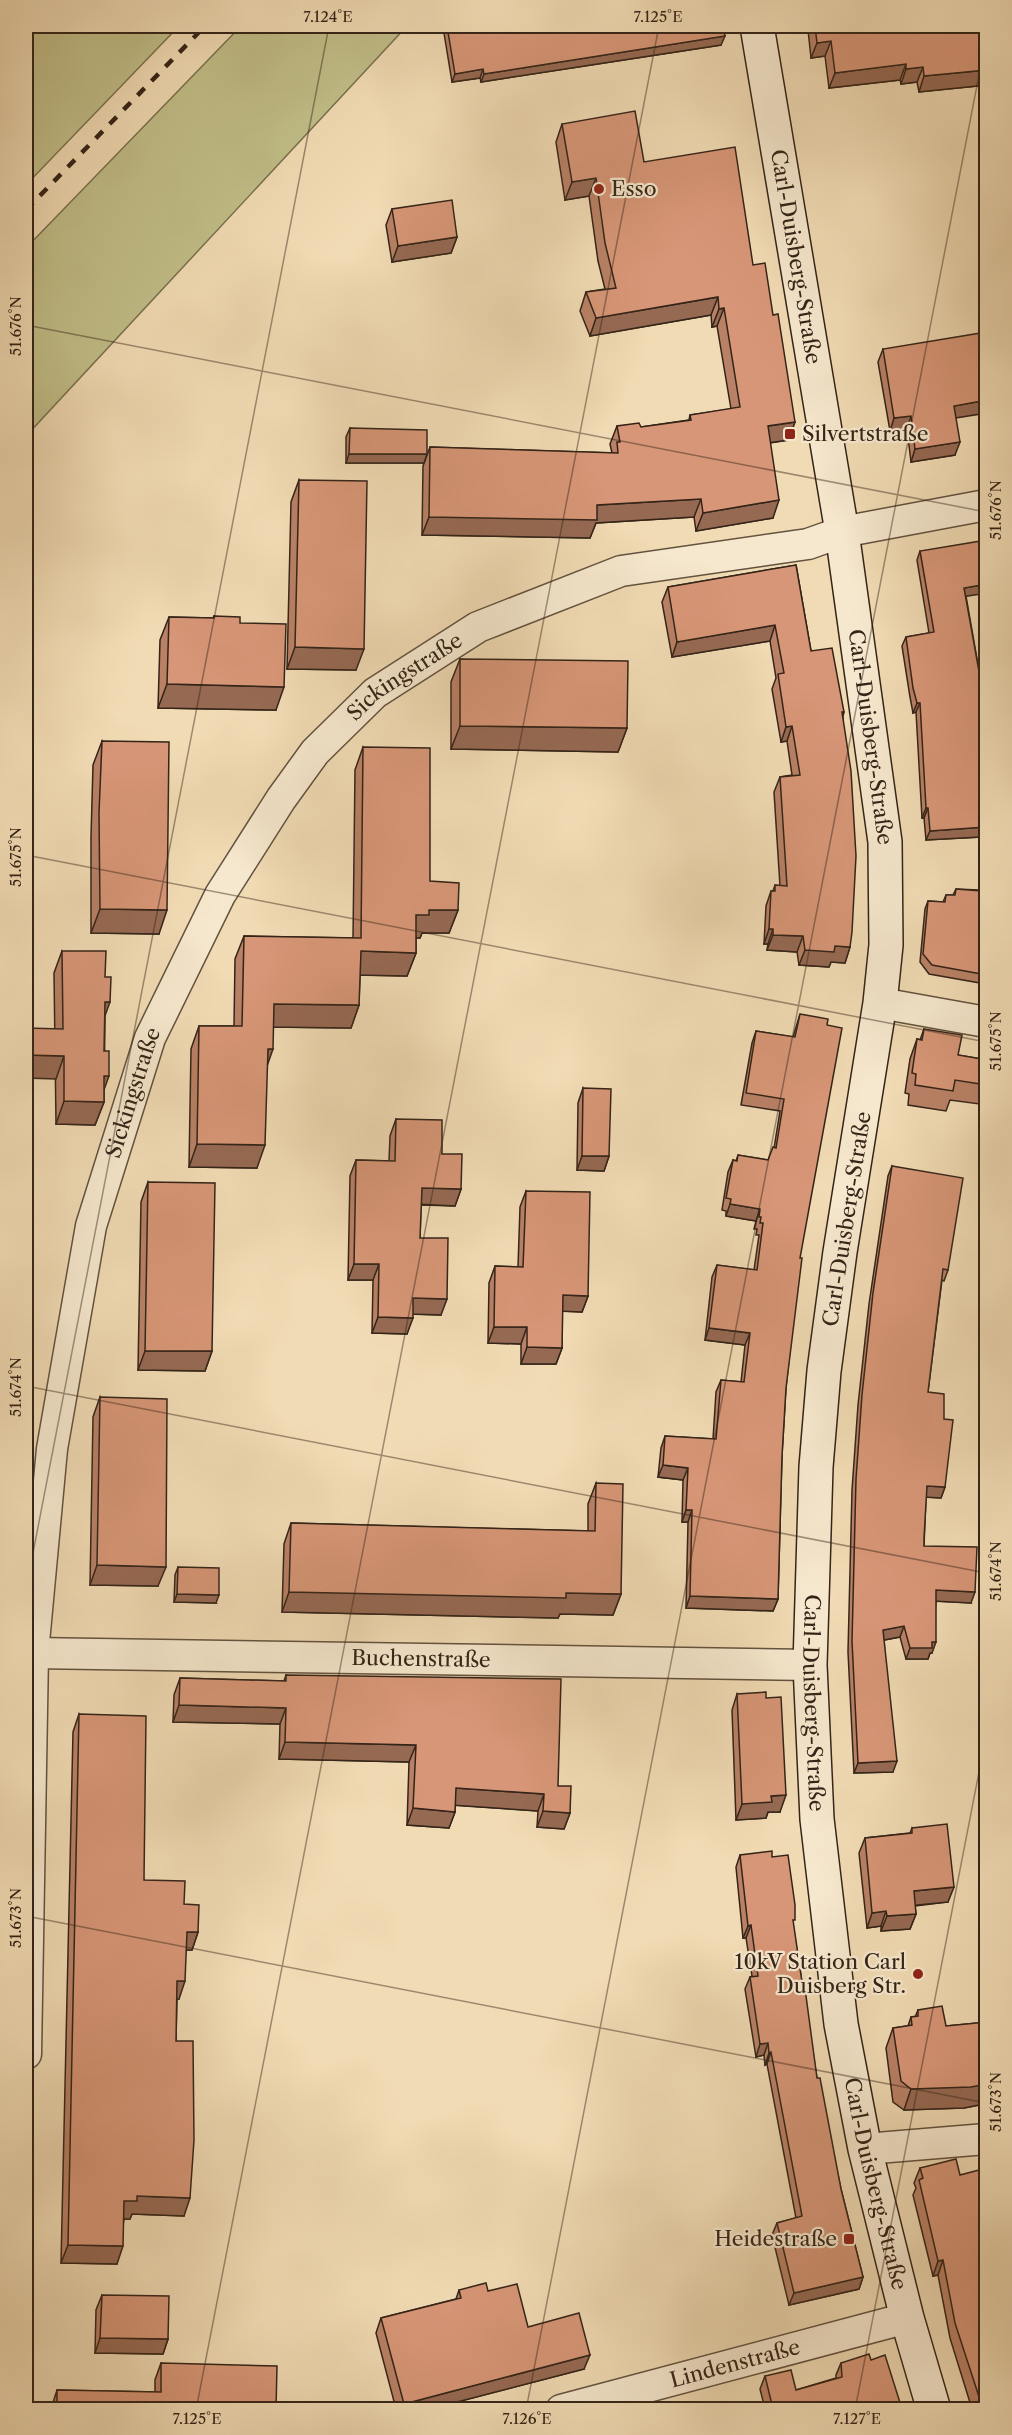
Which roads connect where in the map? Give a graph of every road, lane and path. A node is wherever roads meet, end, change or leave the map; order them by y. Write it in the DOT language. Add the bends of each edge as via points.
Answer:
graph roads {
  1 [pos="757,26"];
  2 [pos="987,505"];
  3 [pos="842,532"];
  4 [pos="880,1003"];
  5 [pos="987,1022"];
  6 [pos="33,1653"];
  7 [pos="810,1665"];
  8 [pos="26,2054"];
  9 [pos="987,2139"];
  10 [pos="865,2150"];
  11 [pos="907,2318"];
  12 [pos="561,2409"];
  13 [pos="934,2409"];
  1 -- 3 [label="main road, Carl-Duisberg-Straße"];
  2 -- 3 [label="street"];
  3 -- 4 [label="main road, Carl-Duisberg-Straße" via="885,842 886,945"];
  3 -- 6 [label="street, Sickingstraße" via="808,544 621,571 478,627 375,693 315,752 281,799 220,895 150,1038 92,1226 52,1449"];
  4 -- 5 [label="street"];
  4 -- 7 [label="main road, Carl-Duisberg-Straße" via="824,1371 816,1467"];
  6 -- 7 [label="street, Buchenstraße"];
  6 -- 8 [label="street, Sickingstraße"];
  7 -- 10 [label="main road, Carl-Duisberg-Straße" via="817,1819 826,1910 841,2024"];
  9 -- 10 [label="street"];
  10 -- 11 [label="main road, Carl-Duisberg-Straße"];
  11 -- 12 [label="street, Lindenstraße"];
  11 -- 13 [label="main road, Carl-Duisberg-Straße"];
}
